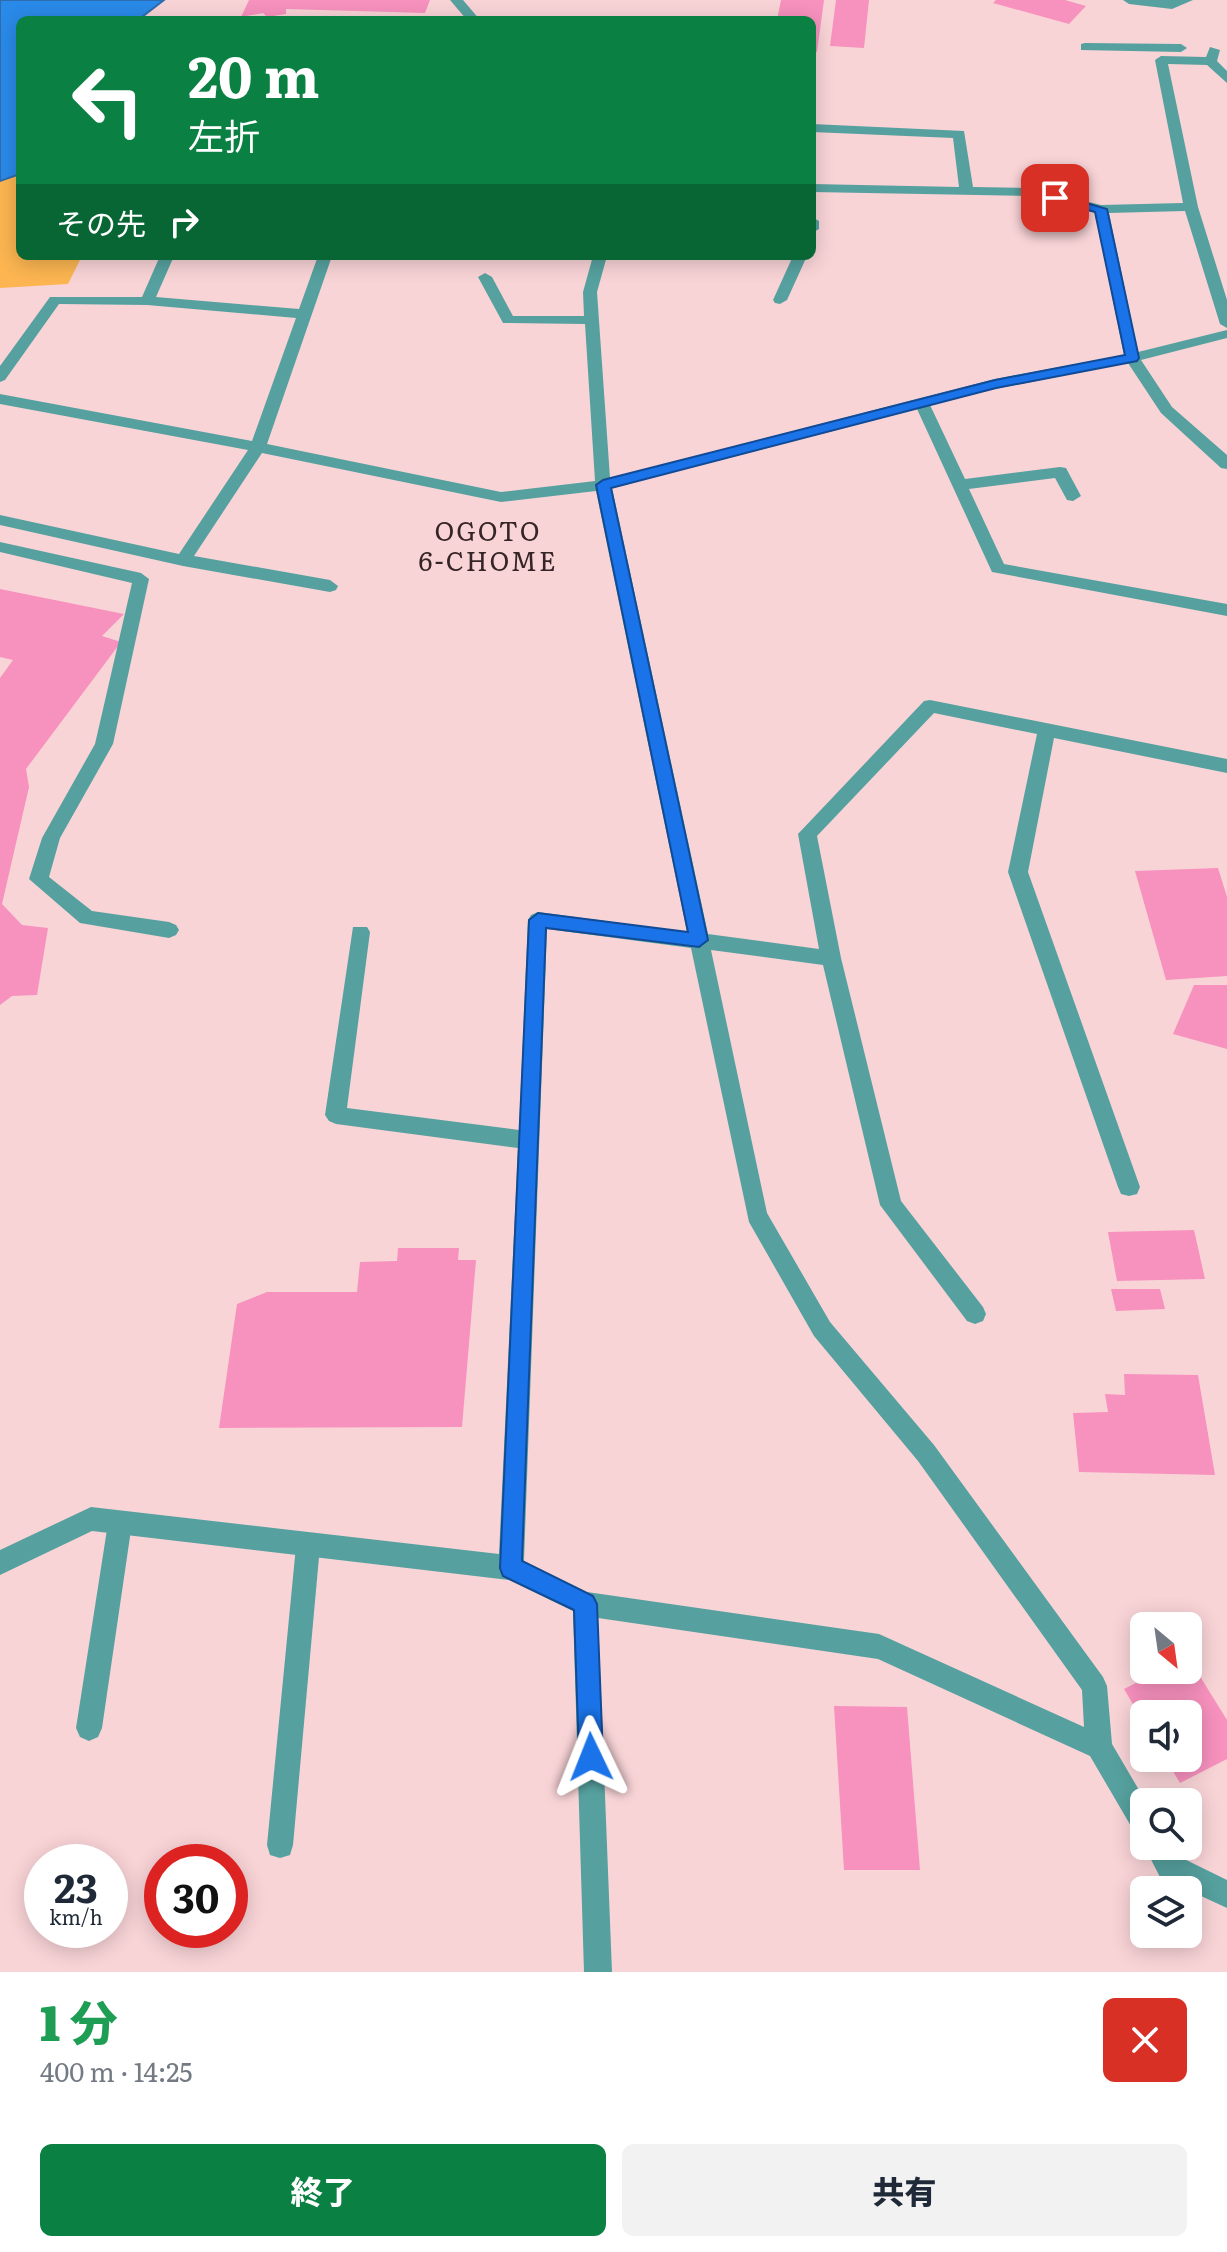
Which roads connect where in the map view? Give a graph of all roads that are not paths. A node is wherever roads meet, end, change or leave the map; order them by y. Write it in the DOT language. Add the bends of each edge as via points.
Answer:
graph roads {
  1 [pos="456,0"];
  2 [pos="1129,0"];
  3 [pos="1187,0"];
  4 [pos="470,16"];
  5 [pos="1085,47"];
  6 [pos="1211,61"];
  7 [pos="1227,79"];
  8 [pos="816,128"];
  9 [pos="816,188"];
  10 [pos="967,192"];
  11 [pos="1191,207"];
  12 [pos="1101,209"];
  13 [pos="165,260"];
  14 [pos="324,260"];
  15 [pos="599,260"];
  16 [pos="798,260"];
  17 [pos="485,277"];
  18 [pos="780,300"];
  19 [pos="147,301"];
  20 [pos="305,314"];
  21 [pos="592,320"];
  22 [pos="1227,324"];
  23 [pos="1227,334"];
  24 [pos="1132,358"];
  25 [pos="0,377"];
  26 [pos="0,399"];
  27 [pos="922,404"];
  28 [pos="258,447"];
  29 [pos="1227,464"];
  30 [pos="603,485"];
  31 [pos="960,485"];
  32 [pos="1073,496"];
  33 [pos="0,520"];
  34 [pos="0,547"];
  35 [pos="183,560"];
  36 [pos="330,586"];
  37 [pos="1227,610"];
  38 [pos="1047,729"];
  39 [pos="1227,766"];
  40 [pos="169,930"];
  41 [pos="360,932"];
  42 [pos="699,940"];
  43 [pos="831,958"];
  44 [pos="528,1140"];
  45 [pos="1129,1187"];
  46 [pos="975,1314"];
  47 [pos="120,1523"];
  48 [pos="308,1546"];
  49 [pos="0,1563"];
  50 [pos="511,1568"];
  51 [pos="585,1604"];
  52 [pos="89,1728"];
  53 [pos="1099,1747"];
  54 [pos="1130,1800"];
  55 [pos="280,1845"];
  56 [pos="1166,1860"];
  57 [pos="1227,1894"];
  58 [pos="598,1972"];
  1 -- 4 [label="street"];
  2 -- 3 [label="street" via="1172,5"];
  5 -- 6 [label="street" via="1215,48"];
  6 -- 7 [label="street"];
  6 -- 11 [label="street" via="1161,60"];
  8 -- 10 [label="street" via="959,134"];
  9 -- 10 [label="street"];
  10 -- 12 [label="street" via="1032,192"];
  11 -- 12 [label="street"];
  11 -- 22 [label="street"];
  12 -- 24 [label="street"];
  13 -- 19 [label="street"];
  14 -- 20 [label="street"];
  15 -- 21 [label="street" via="590,292"];
  16 -- 18 [label="street"];
  17 -- 21 [label="street" via="508,320"];
  19 -- 20 [label="street"];
  19 -- 25 [label="street" via="55,300"];
  20 -- 28 [label="street"];
  21 -- 30 [label="street"];
  23 -- 24 [label="street"];
  24 -- 27 [label="street"];
  24 -- 29 [label="street" via="1166,410"];
  26 -- 28 [label="street"];
  27 -- 30 [label="street"];
  27 -- 31 [label="street"];
  28 -- 30 [label="street" via="501,497"];
  28 -- 35 [label="street"];
  30 -- 42 [label="street"];
  31 -- 32 [label="street" via="1060,472"];
  31 -- 37 [label="street" via="998,568"];
  33 -- 35 [label="street"];
  34 -- 40 [label="street" via="141,579 104,744 51,838 39,879 87,918"];
  35 -- 36 [label="street"];
  38 -- 39 [label="street"];
  38 -- 43 [label="street" via="930,706 817,823 807,834"];
  38 -- 45 [label="street" via="1018,872"];
  41 -- 44 [label="street" via="336,1115"];
  42 -- 43 [label="street"];
  42 -- 44 [label="street" via="538,920"];
  42 -- 53 [label="street" via="757,1215 822,1329 926,1453 1094,1686"];
  43 -- 46 [label="street" via="891,1205"];
  44 -- 50 [label="street"];
  47 -- 48 [label="street"];
  47 -- 49 [label="street" via="91,1519"];
  47 -- 52 [label="street"];
  48 -- 50 [label="street"];
  48 -- 55 [label="street"];
  50 -- 51 [label="street"];
  51 -- 53 [label="street" via="879,1647"];
  51 -- 58 [label="street"];
  53 -- 54 [label="street"];
  56 -- 57 [label="street" via="1170,1867"];
}
